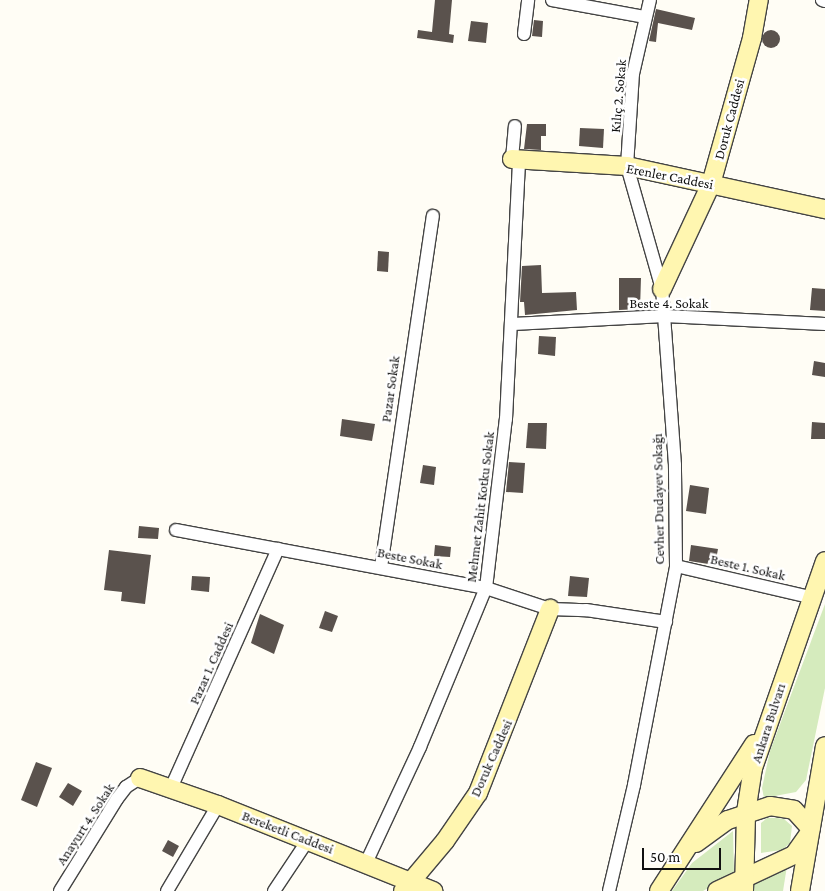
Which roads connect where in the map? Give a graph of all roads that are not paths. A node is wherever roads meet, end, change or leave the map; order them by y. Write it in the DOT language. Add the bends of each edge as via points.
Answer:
graph roads {
  1 [pos="528,0"];
  2 [pos="552,0"];
  3 [pos="650,0"];
  4 [pos="760,0"];
  5 [pos="645,17"];
  6 [pos="524,34"];
  7 [pos="515,126"];
  8 [pos="516,160"];
  9 [pos="627,166"];
  10 [pos="711,184"];
  11 [pos="825,208"];
  12 [pos="433,216"];
  13 [pos="662,289"];
  14 [pos="665,316"];
  15 [pos="513,324"];
  16 [pos="825,324"];
  17 [pos="176,530"];
  18 [pos="278,549"];
  19 [pos="825,561"];
  20 [pos="676,566"];
  21 [pos="381,567"];
  22 [pos="486,588"];
  23 [pos="813,598"];
  24 [pos="550,609"];
  25 [pos="666,622"];
  26 [pos="766,725"];
  27 [pos="825,746"];
  28 [pos="140,778"];
  29 [pos="171,788"];
  30 [pos="821,801"];
  31 [pos="218,805"];
  32 [pos="746,812"];
  33 [pos="811,828"];
  34 [pos="308,840"];
  35 [pos="684,852"];
  36 [pos="366,863"];
  37 [pos="744,884"];
  38 [pos="407,886"];
  39 [pos="60,891"];
  40 [pos="167,891"];
  41 [pos="274,891"];
  42 [pos="433,891"];
  43 [pos="609,891"];
  44 [pos="659,891"];
  45 [pos="717,891"];
  46 [pos="800,891"];
  1 -- 6 [label="street"];
  2 -- 5 [label="street"];
  3 -- 5 [label="street, Kılıç 2. Sokak"];
  4 -- 10 [label="street, Doruk Caddesi"];
  5 -- 9 [label="street, Kılıç 2. Sokak" via="633,74"];
  7 -- 8 [label="street, Mehmet Zahit Kotku Sokak"];
  8 -- 9 [label="street, Erenler Caddesi"];
  8 -- 15 [label="street, Mehmet Zahit Kotku Sokak"];
  9 -- 10 [label="street, Erenler Caddesi"];
  9 -- 13 [label="street, Cevher Dudayev Sokağı"];
  10 -- 11 [label="street, Erenler Caddesi"];
  10 -- 13 [label="street, Doruk Caddesi"];
  12 -- 21 [label="street, Pazar Sokak"];
  13 -- 14 [label="street, Cevher Dudayev Sokağı"];
  14 -- 15 [label="street, Beste 4. Sokak"];
  14 -- 16 [label="street, Beste 4. Sokak"];
  14 -- 20 [label="street, Cevher Dudayev Sokağı" via="675,465"];
  15 -- 22 [label="street, Mehmet Zahit Kotku Sokak" via="499,496"];
  17 -- 18 [label="street, Beste Sokak"];
  18 -- 21 [label="street, Beste Sokak"];
  18 -- 29 [label="street, Pazar 1. Caddesi"];
  19 -- 23 [label="street, Ankara Bulvarı"];
  20 -- 23 [label="street, Beste 1. Sokak"];
  20 -- 25 [label="street, Cevher Dudayev Sokağı"];
  21 -- 22 [label="street, Beste Sokak"];
  22 -- 24 [label="street, Beste Sokak"];
  22 -- 36 [label="street, Mehmet Zahit Kotku Sokak" via="420,747"];
  23 -- 26 [label="street, Ankara Bulvarı"];
  24 -- 25 [label="street, Beste Sokak" via="586,610"];
  24 -- 38 [label="street, Doruk Caddesi" via="478,793 445,841"];
  25 -- 43 [label="street, Cevher Dudayev Sokağı"];
  26 -- 32 [label="street, Ankara Bulvarı" via="753,768"];
  26 -- 35 [label="street"];
  27 -- 30 [label="street"];
  28 -- 29 [label="street, Bereketli Caddesi"];
  28 -- 39 [label="street, Anayurt 4. Sokak" via="126,787 117,799"];
  29 -- 31 [label="street, Bereketli Caddesi"];
  30 -- 33 [label="street"];
  31 -- 34 [label="street, Bereketli Caddesi"];
  31 -- 40 [label="street"];
  32 -- 33 [label="street" via="770,806 788,807 801,814"];
  32 -- 35 [label="street" via="728,820"];
  32 -- 37 [label="street, Ankara Bulvarı"];
  33 -- 37 [label="street" via="794,855"];
  33 -- 46 [label="street"];
  34 -- 36 [label="street, Bereketli Caddesi"];
  34 -- 41 [label="street"];
  35 -- 44 [label="street"];
  36 -- 38 [label="street, Bereketli Caddesi"];
  37 -- 45 [label="street"];
  38 -- 42 [label="street, Bereketli Caddesi"];
}
